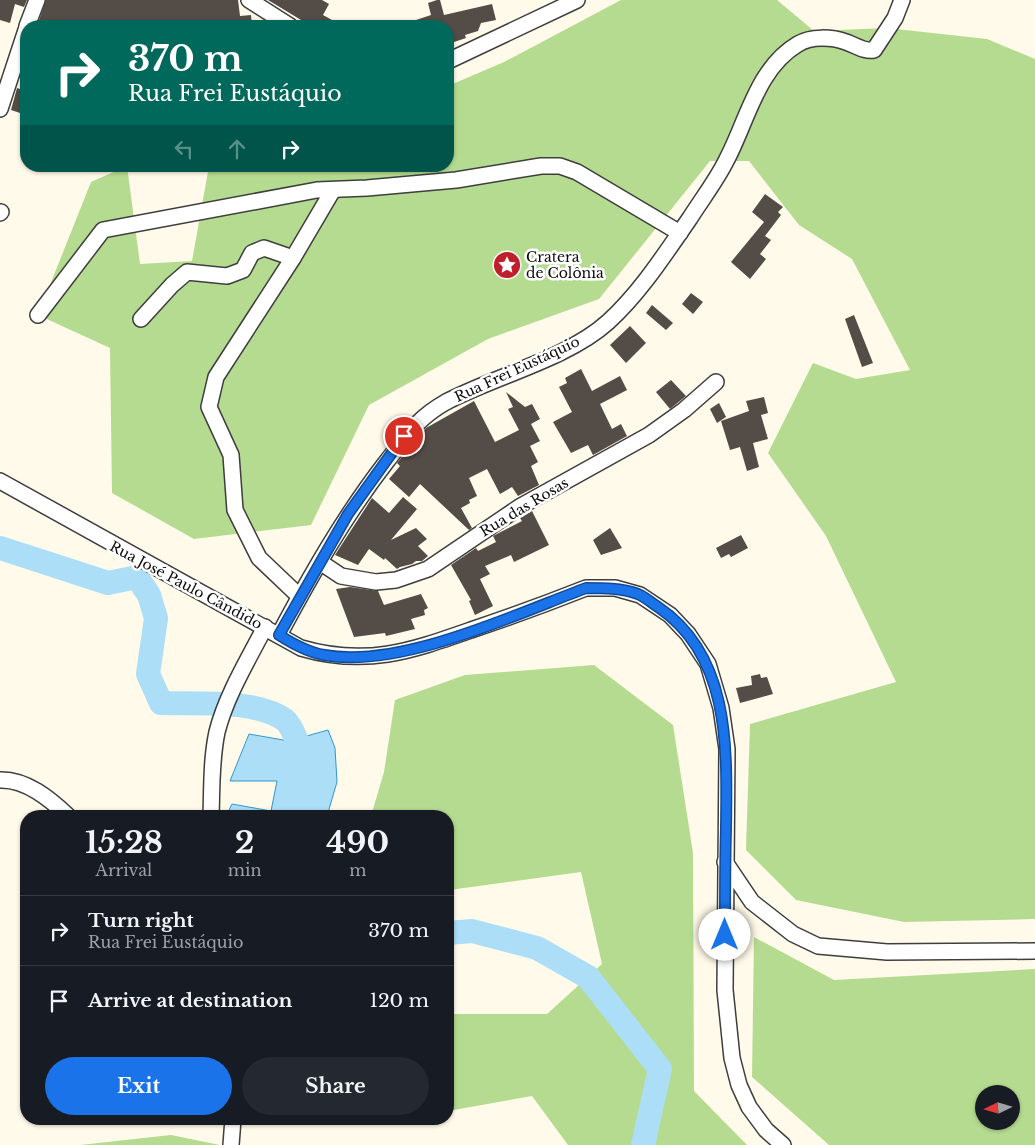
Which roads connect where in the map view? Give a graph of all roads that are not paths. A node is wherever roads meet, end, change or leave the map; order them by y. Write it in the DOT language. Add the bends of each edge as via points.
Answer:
graph roads {
  1 [pos="37,0"];
  2 [pos="248,0"];
  3 [pos="577,0"];
  4 [pos="902,0"];
  5 [pos="30,20"];
  6 [pos="280,20"];
  7 [pos="454,58"];
  8 [pos="20,64"];
  9 [pos="0,109"];
  10 [pos="334,190"];
  11 [pos="680,233"];
  12 [pos="293,258"];
  13 [pos="38,315"];
  14 [pos="141,318"];
  15 [pos="716,382"];
  16 [pos="0,481"];
  17 [pos="320,562"];
  18 [pos="299,596"];
  19 [pos="265,627"];
  20 [pos="279,635"];
  21 [pos="0,780"];
  22 [pos="60,810"];
  23 [pos="211,810"];
  24 [pos="725,862"];
  25 [pos="1035,951"];
  26 [pos="233,1125"];
  27 [pos="231,1145"];
  28 [pos="784,1145"];
  1 -- 5 [label="street"];
  2 -- 6 [label="street"];
  3 -- 7 [label="street"];
  4 -- 11 [label="street, Rua Frei Eustáquio" via="895,18 874,50 819,38 797,44 775,63 723,168"];
  8 -- 9 [label="street"];
  10 -- 11 [label="street" via="456,180 513,169 560,166 577,172"];
  10 -- 12 [label="street"];
  10 -- 13 [label="street" via="317,190 102,230"];
  11 -- 17 [label="street, Rua Frei Eustáquio" via="662,261 608,322 561,351 467,391 422,419 404,436 352,508"];
  12 -- 14 [label="street" via="264,248 252,252 244,270 227,276 187,272"];
  12 -- 18 [label="street" via="216,376 210,407 231,455 235,510 259,558"];
  15 -- 17 [label="street, Rua das Rosas" via="649,435 520,506 428,569 396,580 376,582 341,576"];
  16 -- 19 [label="street, Rua José Paulo Cândido"];
  17 -- 18 [label="street, Rua Frei Eustáquio"];
  18 -- 20 [label="street, Rua Frei Eustáquio"];
  19 -- 20 [label="street, Rua José Paulo Cândido"];
  19 -- 23 [label="street" via="221,720 212,772"];
  20 -- 24 [label="street, Rua José Paulo Cândido" via="301,648 325,655 373,656 408,652 586,588 615,588 640,595 670,615 688,634 708,664 721,708 727,749"];
  21 -- 22 [label="street" via="29,786"];
  24 -- 25 [label="street" via="752,902 793,934 818,946 887,952"];
  24 -- 28 [label="street, Rua José Paulo Cândido" via="725,990 732,1058 749,1107 766,1130"];
  26 -- 27 [label="street"];
}
